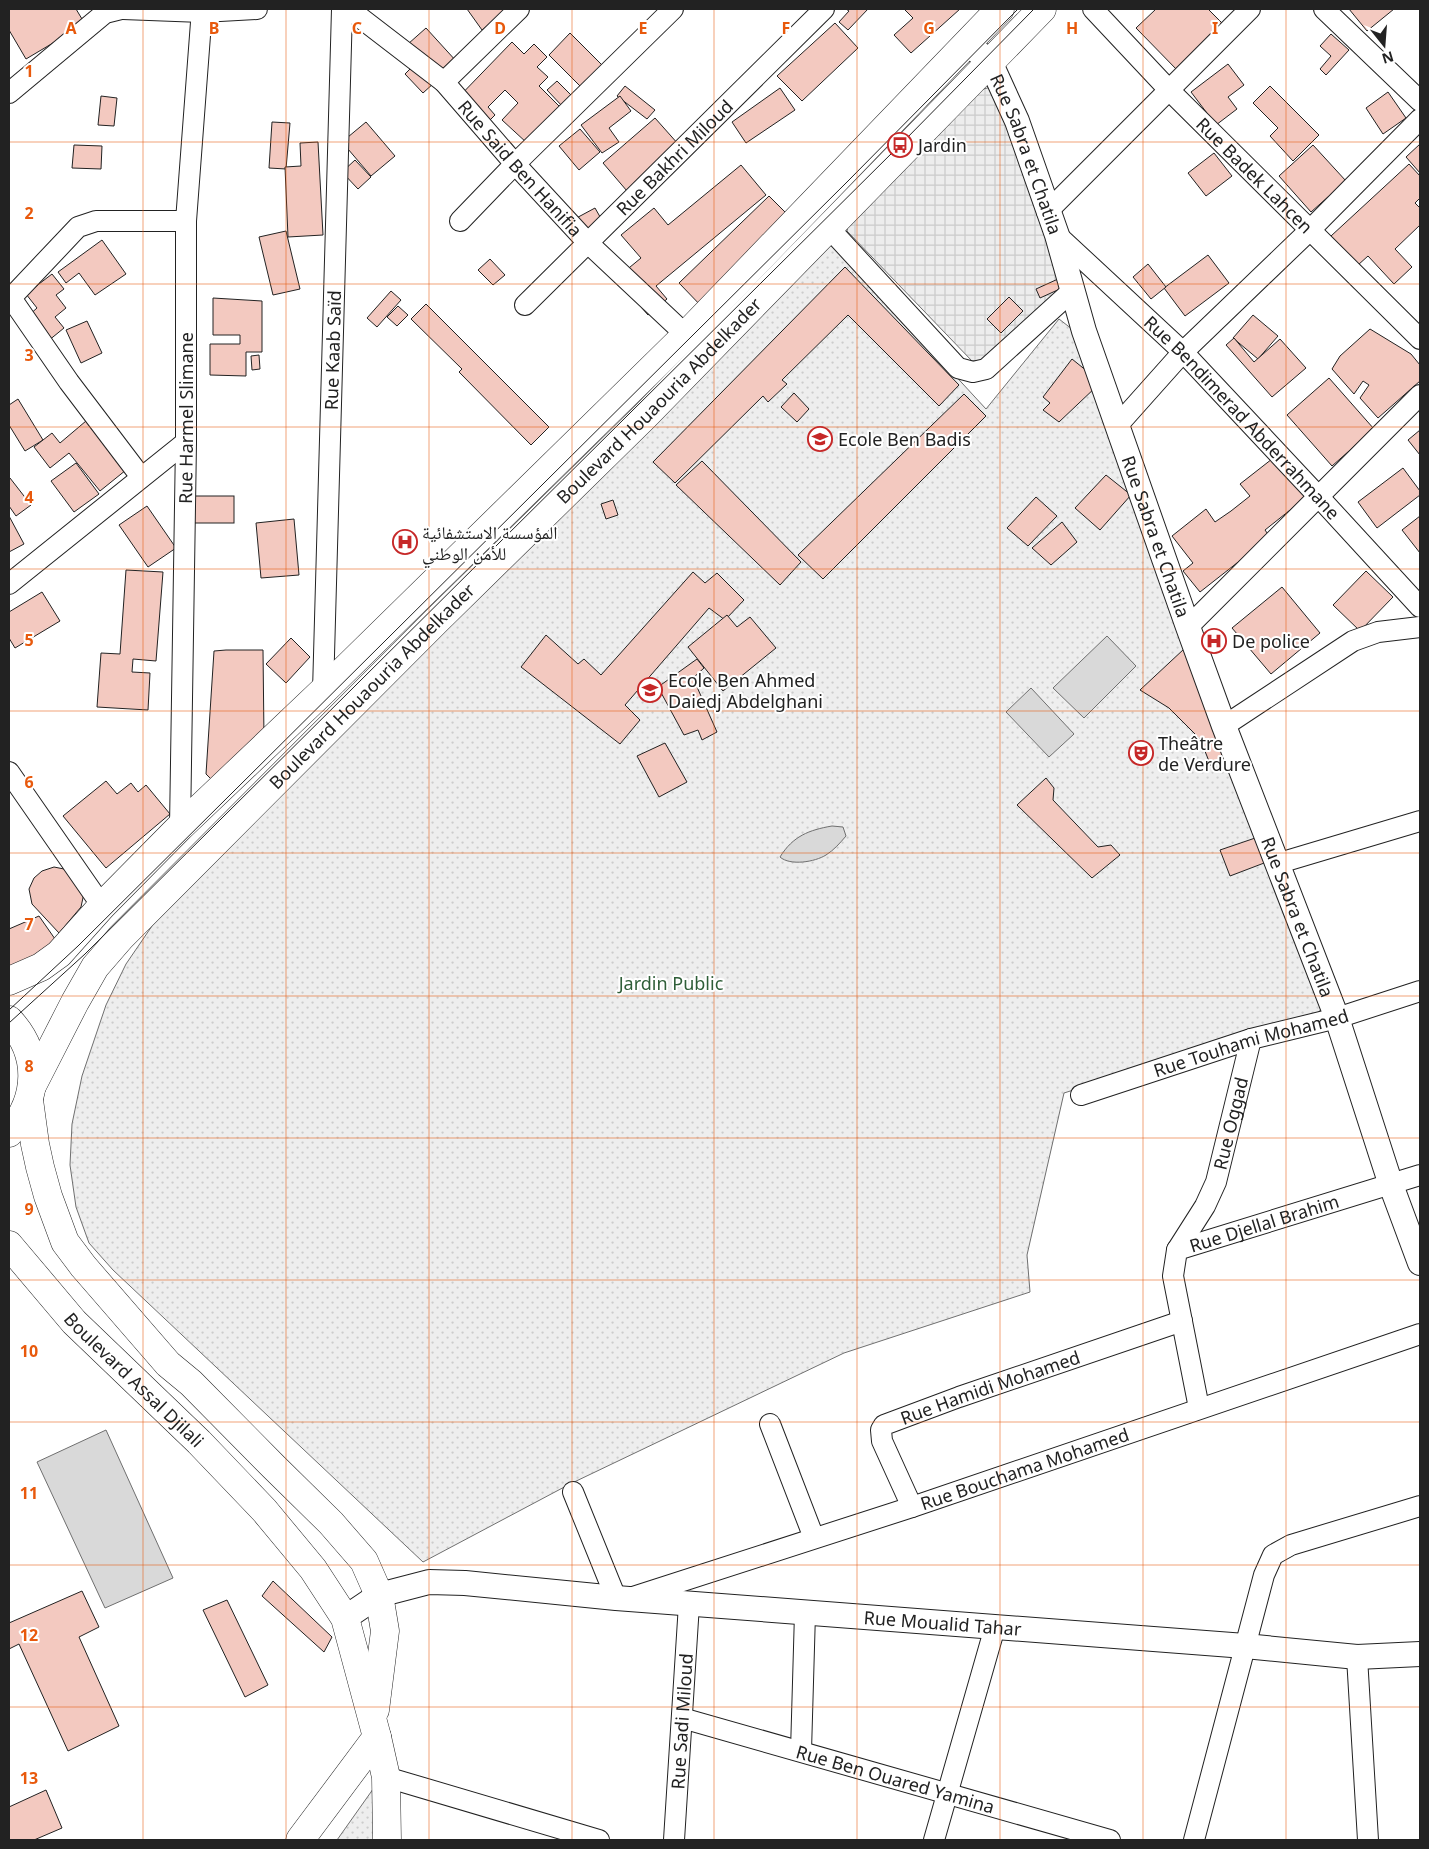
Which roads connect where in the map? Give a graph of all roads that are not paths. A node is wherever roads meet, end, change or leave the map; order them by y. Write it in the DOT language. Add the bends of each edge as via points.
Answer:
graph roads {
  1 [pos="122,9"];
  2 [pos="257,9"];
  3 [pos="342,9"];
  4 [pos="349,9"];
  5 [pos="519,9"];
  6 [pos="673,9"];
  7 [pos="824,9"];
  8 [pos="1000,9"];
  9 [pos="1042,9"];
  10 [pos="1093,9"];
  11 [pos="1250,9"];
  12 [pos="1324,9"];
  13 [pos="202,10"];
  14 [pos="968,43"];
  15 [pos="990,64"];
  16 [pos="444,82"];
  17 [pos="1170,91"];
  18 [pos="9,94"];
  19 [pos="1420,101"];
  20 [pos="1420,119"];
  21 [pos="515,164"];
  22 [pos="1048,212"];
  23 [pos="186,221"];
  24 [pos="460,221"];
  25 [pos="829,228"];
  26 [pos="1310,230"];
  27 [pos="1057,235"];
  28 [pos="588,243"];
  29 [pos="1072,292"];
  30 [pos="10,298"];
  31 [pos="525,305"];
  32 [pos="686,335"];
  33 [pos="1420,339"];
  34 [pos="1183,352"];
  35 [pos="1420,396"];
  36 [pos="1117,426"];
  37 [pos="186,442"];
  38 [pos="142,477"];
  39 [pos="1318,496"];
  40 [pos="9,584"];
  41 [pos="1420,607"];
  42 [pos="1188,627"];
  43 [pos="1420,627"];
  44 [pos="323,691"];
  45 [pos="1224,726"];
  46 [pos="9,772"];
  47 [pos="1420,821"];
  48 [pos="180,828"];
  49 [pos="1276,864"];
  50 [pos="93,916"];
  51 [pos="9,981"];
  52 [pos="1420,991"];
  53 [pos="1337,1018"];
  54 [pos="9,1020"];
  55 [pos="1251,1039"];
  56 [pos="31,1093"];
  57 [pos="1081,1096"];
  58 [pos="9,1133"];
  59 [pos="1420,1175"];
  60 [pos="1391,1185"];
  61 [pos="9,1245"];
  62 [pos="1177,1250"];
  63 [pos="1420,1263"];
  64 [pos="1182,1321"];
  65 [pos="1420,1334"];
  66 [pos="191,1383"];
  67 [pos="1199,1408"];
  68 [pos="164,1409"];
  69 [pos="770,1424"];
  70 [pos="274,1468"];
  71 [pos="574,1492"];
  72 [pos="254,1501"];
  73 [pos="1420,1506"];
  74 [pos="912,1507"];
  75 [pos="814,1538"];
  76 [pos="379,1595"];
  77 [pos="622,1598"];
  78 [pos="689,1604"];
  79 [pos="805,1613"];
  80 [pos="345,1618"];
  81 [pos="994,1627"];
  82 [pos="1245,1646"];
  83 [pos="1420,1654"];
  84 [pos="1357,1657"];
  85 [pos="682,1718"];
  86 [pos="375,1729"];
  87 [pos="801,1751"];
  88 [pos="386,1777"];
  89 [pos="948,1794"];
  90 [pos="300,1840"];
  91 [pos="387,1840"];
  92 [pos="599,1840"];
  93 [pos="674,1840"];
  94 [pos="934,1840"];
  95 [pos="1110,1840"];
  96 [pos="1194,1840"];
  97 [pos="1368,1840"];
  1 -- 13 [label="street"];
  1 -- 18 [label="street" via="105,14"];
  2 -- 13 [label="street"];
  3 -- 44 [label="street, Rue Kaab Saïd"];
  4 -- 16 [label="street, Rue Said Ben Hanifia"];
  5 -- 16 [label="street"];
  6 -- 21 [label="street"];
  7 -- 28 [label="street, Rue Bakhri Miloud"];
  8 -- 14 [label="main road, Boulevard Houaouria Abdelkader"];
  9 -- 15 [label="main road, Boulevard Houaouria Abdelkader"];
  10 -- 17 [label="street, Rue Badek Lahcen"];
  11 -- 17 [label="street"];
  12 -- 19 [label="street"];
  13 -- 23 [label="street, Rue Harmel Slimane"];
  14 -- 15 [label="street"];
  14 -- 32 [label="main road, Boulevard Houaouria Abdelkader"];
  15 -- 22 [label="street, Rue Sabra et Chatila" via="1017,122"];
  15 -- 25 [label="main road, Boulevard Houaouria Abdelkader"];
  16 -- 21 [label="street, Rue Said Ben Hanifia"];
  17 -- 22 [label="street"];
  17 -- 26 [label="street, Rue Badek Lahcen"];
  20 -- 26 [label="street"];
  21 -- 24 [label="street"];
  21 -- 28 [label="street, Rue Said Ben Hanifia"];
  22 -- 27 [label="street, Rue Sabra et Chatila"];
  23 -- 30 [label="street" via="86,223 78,227"];
  23 -- 37 [label="street, Rue Harmel Slimane"];
  25 -- 29 [label="street" via="958,368 973,372 986,369"];
  25 -- 56 [label="main road, Boulevard Houaouria Abdelkader" via="645,416 121,937 95,967"];
  26 -- 33 [label="street, Rue Badek Lahcen"];
  26 -- 34 [label="street"];
  27 -- 29 [label="street, Rue Sabra et Chatila"];
  27 -- 34 [label="street, Rue Bendimerad Abderrahmane"];
  28 -- 31 [label="street, Rue Bakhri Miloud"];
  28 -- 32 [label="street, Rue Said Ben Hanifia"];
  29 -- 36 [label="street, Rue Sabra et Chatila"];
  30 -- 38 [label="street"];
  32 -- 44 [label="main road, Boulevard Houaouria Abdelkader"];
  34 -- 36 [label="street"];
  34 -- 39 [label="street, Rue Bendimerad Abderrahmane"];
  35 -- 39 [label="street"];
  36 -- 42 [label="street, Rue Sabra et Chatila"];
  37 -- 38 [label="street"];
  37 -- 48 [label="street, Rue Harmel Slimane"];
  38 -- 40 [label="street"];
  39 -- 41 [label="street, Rue Bendimerad Abderrahmane"];
  39 -- 42 [label="street"];
  42 -- 45 [label="street, Rue Sabra et Chatila"];
  43 -- 45 [label="street" via="1378,632 1353,641"];
  44 -- 48 [label="main road, Boulevard Houaouria Abdelkader"];
  45 -- 49 [label="street, Rue Sabra et Chatila"];
  46 -- 50 [label="street"];
  47 -- 49 [label="street"];
  48 -- 50 [label="main road, Boulevard Houaouria Abdelkader"];
  49 -- 53 [label="street, Rue Sabra et Chatila"];
  50 -- 51 [label="main road, Boulevard Houaouria Abdelkader" via="58,954 41,967"];
  52 -- 53 [label="street, Rue Touhami Mohamed"];
  53 -- 55 [label="street, Rue Touhami Mohamed"];
  53 -- 60 [label="street, Rue Sabra et Chatila"];
  54 -- 56 [label="main road" via="28,1051 32,1068"];
  55 -- 57 [label="street, Rue Touhami Mohamed"];
  55 -- 62 [label="street, Rue Oggad" via="1216,1182"];
  56 -- 58 [label="main road, Boulevard Houaouria Abdelkader" via="19,1121"];
  56 -- 66 [label="main road" via="40,1167 64,1242 168,1364"];
  59 -- 60 [label="street, Rue Djellal Brahim"];
  60 -- 62 [label="street, Rue Djellal Brahim"];
  60 -- 63 [label="street, Rue Sabra et Chatila"];
  61 -- 68 [label="main road, Boulevard Assal Djilali" via="74,1322"];
  62 -- 64 [label="street, Rue Djellal Brahim" via="1173,1276"];
  64 -- 67 [label="street, Rue Djellal Brahim"];
  64 -- 74 [label="street, Rue Hamidi Mohamed" via="884,1425 882,1441"];
  65 -- 67 [label="street, Rue Bouchama Mohamed"];
  66 -- 68 [label="main road"];
  66 -- 70 [label="main road"];
  67 -- 74 [label="street, Rue Bouchama Mohamed"];
  68 -- 72 [label="main road, Boulevard Assal Djilali"];
  69 -- 75 [label="street"];
  70 -- 72 [label="main road"];
  70 -- 76 [label="main road" via="331,1523 364,1561"];
  71 -- 77 [label="street"];
  72 -- 80 [label="main road, Boulevard Assal Djilali" via="313,1569"];
  73 -- 82 [label="street" via="1306,1540 1273,1555 1264,1575"];
  74 -- 75 [label="street, Rue Bouchama Mohamed"];
  75 -- 77 [label="street, Rue Bouchama Mohamed"];
  76 -- 77 [label="street, Rue Moualid Tahar" via="429,1582"];
  76 -- 80 [label="street, Rue Moualid Tahar"];
  76 -- 86 [label="main road" via="386,1631"];
  77 -- 78 [label="street, Rue Moualid Tahar"];
  78 -- 79 [label="street, Rue Moualid Tahar"];
  78 -- 85 [label="street, Rue Sadi Miloud"];
  79 -- 81 [label="street, Rue Moualid Tahar"];
  79 -- 87 [label="street"];
  80 -- 86 [label="main road, Boulevard Assal Djilali"];
  81 -- 82 [label="street, Rue Moualid Tahar"];
  81 -- 89 [label="street"];
  82 -- 84 [label="street, Rue Moualid Tahar"];
  82 -- 96 [label="street"];
  83 -- 84 [label="street, Rue Moualid Tahar"];
  84 -- 97 [label="street"];
  85 -- 87 [label="street, Rue Ben Ouared Yamina"];
  85 -- 93 [label="street, Rue Sadi Miloud"];
  86 -- 88 [label="main road, Boulevard Assal Djilali"];
  86 -- 90 [label="main road"];
  87 -- 89 [label="street, Rue Ben Ouared Yamina"];
  88 -- 91 [label="main road, Boulevard Assal Djilali"];
  88 -- 92 [label="street"];
  89 -- 94 [label="street"];
  89 -- 95 [label="street, Rue Ben Ouared Yamina"];
}
